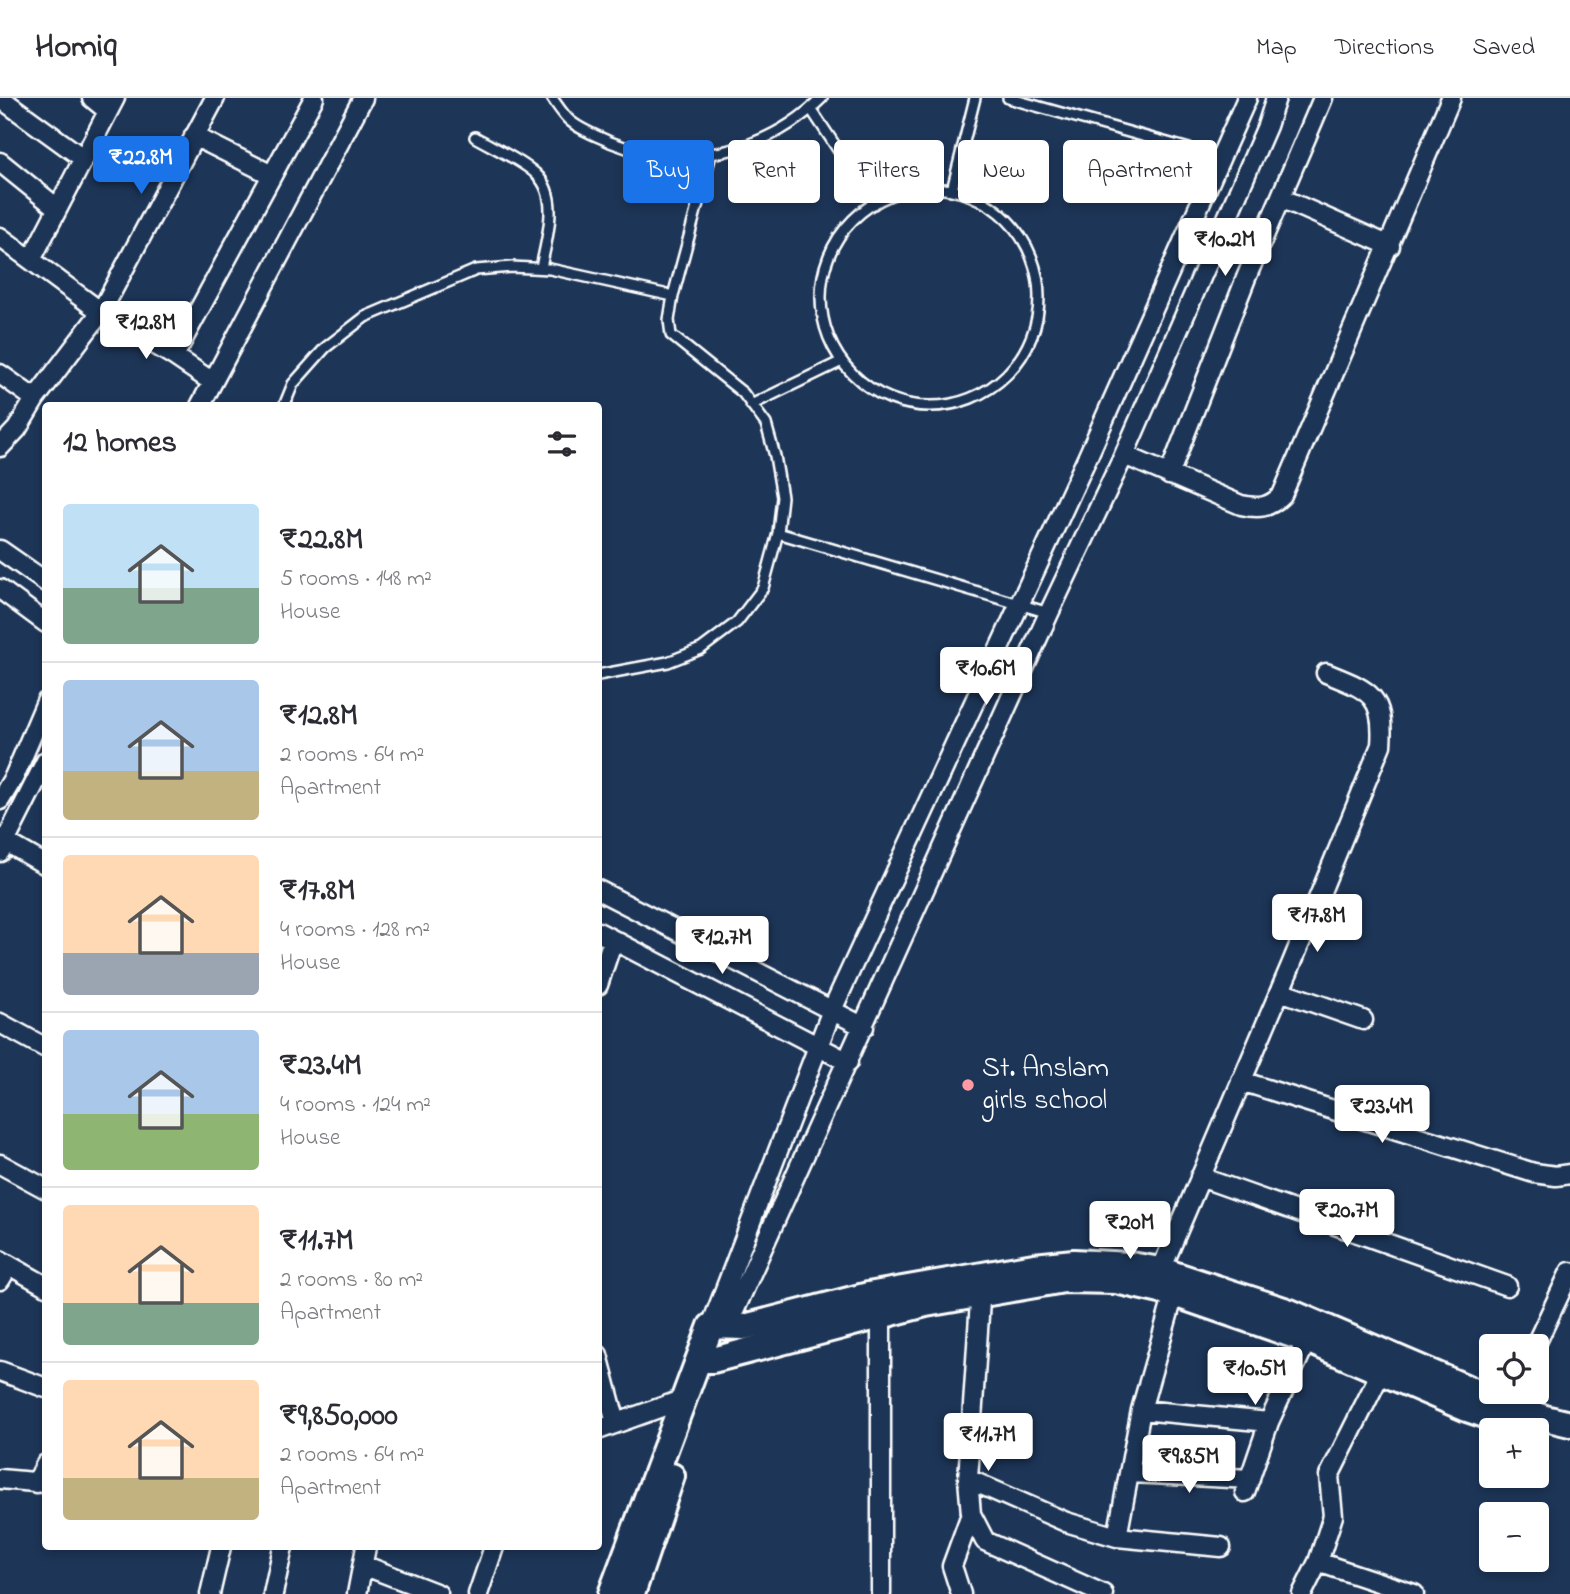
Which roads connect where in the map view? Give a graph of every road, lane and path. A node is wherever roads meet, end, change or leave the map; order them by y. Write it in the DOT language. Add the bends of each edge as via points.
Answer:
graph roads {
  1 [pos="0,98"];
  2 [pos="92,98"];
  3 [pos="314,98"];
  4 [pos="363,98"];
  5 [pos="551,98"];
  6 [pos="822,98"];
  7 [pos="975,98"];
  8 [pos="1008,98"];
  9 [pos="1247,98"];
  10 [pos="1276,98"];
  11 [pos="1323,98"];
  12 [pos="1451,98"];
  13 [pos="210,100"];
  14 [pos="112,104"];
  15 [pos="811,109"];
  16 [pos="194,136"];
  17 [pos="475,137"];
  18 [pos="623,147"];
  19 [pos="714,154"];
  20 [pos="1221,158"];
  21 [pos="84,159"];
  22 [pos="0,162"];
  23 [pos="272,175"];
  24 [pos="952,190"];
  25 [pos="1281,198"];
  26 [pos="698,203"];
  27 [pos="874,204"];
  28 [pos="57,208"];
  29 [pos="0,237"];
  30 [pos="1390,246"];
  31 [pos="31,260"];
  32 [pos="541,268"];
  33 [pos="673,296"];
  34 [pos="101,312"];
  35 [pos="174,356"];
  36 [pos="842,361"];
  37 [pos="0,374"];
  38 [pos="211,381"];
  39 [pos="35,400"];
  40 [pos="202,402"];
  41 [pos="286,402"];
  42 [pos="751,405"];
  43 [pos="0,447"];
  44 [pos="1124,455"];
  45 [pos="1169,475"];
  46 [pos="778,533"];
  47 [pos="0,550"];
  48 [pos="42,579"];
  49 [pos="0,589"];
  50 [pos="1019,604"];
  51 [pos="1049,613"];
  52 [pos="42,620"];
  53 [pos="1326,673"];
  54 [pos="602,674"];
  55 [pos="42,709"];
  56 [pos="42,769"];
  57 [pos="7,773"];
  58 [pos="0,800"];
  59 [pos="3,847"];
  60 [pos="42,863"];
  61 [pos="602,892"];
  62 [pos="606,936"];
  63 [pos="602,960"];
  64 [pos="1280,991"];
  65 [pos="832,1010"];
  66 [pos="1363,1020"];
  67 [pos="0,1023"];
  68 [pos="864,1027"];
  69 [pos="819,1045"];
  70 [pos="42,1046"];
  71 [pos="848,1062"];
  72 [pos="1241,1081"];
  73 [pos="0,1164"];
  74 [pos="1570,1174"];
  75 [pos="1200,1177"];
  76 [pos="42,1187"];
  77 [pos="3,1268"];
  78 [pos="1161,1270"];
  79 [pos="1570,1272"];
  80 [pos="42,1284"];
  81 [pos="981,1284"];
  82 [pos="1507,1286"];
  83 [pos="1174,1294"];
  84 [pos="881,1314"];
  85 [pos="719,1327"];
  86 [pos="1541,1334"];
  87 [pos="1307,1340"];
  88 [pos="706,1360"];
  89 [pos="1384,1364"];
  90 [pos="602,1370"];
  91 [pos="0,1371"];
  92 [pos="42,1387"];
  93 [pos="684,1399"];
  94 [pos="1141,1410"];
  95 [pos="1525,1417"];
  96 [pos="1269,1422"];
  97 [pos="616,1423"];
  98 [pos="1570,1424"];
  99 [pos="602,1428"];
  100 [pos="1570,1440"];
  101 [pos="1131,1473"];
  102 [pos="0,1479"];
  103 [pos="968,1479"];
  104 [pos="41,1483"];
  105 [pos="971,1514"];
  106 [pos="1117,1537"];
  107 [pos="1221,1547"];
  108 [pos="219,1550"];
  109 [pos="282,1550"];
  110 [pos="366,1550"];
  111 [pos="493,1550"];
  112 [pos="1318,1562"];
  113 [pos="363,1566"];
  114 [pos="209,1594"];
  115 [pos="273,1594"];
  116 [pos="357,1594"];
  117 [pos="439,1594"];
  118 [pos="478,1594"];
  119 [pos="611,1594"];
  120 [pos="632,1594"];
  121 [pos="881,1594"];
  122 [pos="961,1594"];
  123 [pos="1103,1594"];
  124 [pos="1302,1594"];
  125 [pos="1414,1594"];
  1 -- 21 [label="street"];
  2 -- 14 [label="street"];
  3 -- 23 [label="street"];
  4 -- 38 [label="street"];
  5 -- 18 [label="lane" via="569,120"];
  6 -- 15 [label="lane"];
  7 -- 24 [label="lane"];
  8 -- 20 [label="lane"];
  9 -- 20 [label="street"];
  10 -- 44 [label="street"];
  11 -- 25 [label="street"];
  12 -- 30 [label="street"];
  13 -- 16 [label="street"];
  14 -- 21 [label="street"];
  15 -- 19 [label="lane" via="770,137"];
  15 -- 27 [label="lane"];
  16 -- 23 [label="street"];
  16 -- 34 [label="street"];
  17 -- 32 [label="lane" via="536,174 547,189 550,214"];
  20 -- 50 [label="street"];
  21 -- 28 [label="street"];
  22 -- 28 [label="street"];
  23 -- 35 [label="street"];
  24 -- 27 [label="lane" via="919,188"];
  24 -- 36 [label="lane" via="996,210 1018,233 1030,255 1038,278 1038,311 1022,356 987,391 941,406 909,405 886,397"];
  25 -- 30 [label="street"];
  25 -- 45 [label="street"];
  26 -- 33 [label="lane"];
  27 -- 36 [label="lane" via="839,238 822,284 825,324"];
  28 -- 31 [label="street"];
  29 -- 31 [label="street"];
  30 -- 45 [label="street" via="1282,495 1271,506 1256,508"];
  31 -- 34 [label="street"];
  32 -- 33 [label="lane"];
  32 -- 41 [label="lane" via="477,270 365,317 325,348 293,384"];
  33 -- 42 [label="lane" via="671,335 743,393"];
  34 -- 35 [label="street"];
  34 -- 39 [label="street"];
  35 -- 38 [label="street"];
  36 -- 42 [label="lane"];
  37 -- 39 [label="street"];
  38 -- 40 [label="street"];
  39 -- 43 [label="street"];
  42 -- 46 [label="lane" via="766,424 775,456 782,497"];
  44 -- 45 [label="street"];
  44 -- 51 [label="street"];
  46 -- 50 [label="lane"];
  46 -- 54 [label="lane" via="763,589 737,622 701,649 668,662"];
  47 -- 48 [label="street"];
  49 -- 52 [label="street"];
  50 -- 51 [label="lane"];
  50 -- 65 [label="street"];
  51 -- 68 [label="street"];
  53 -- 64 [label="street" via="1371,696 1380,709 1381,745"];
  55 -- 57 [label="street"];
  56 -- 59 [label="street"];
  57 -- 58 [label="street"];
  59 -- 60 [label="street"];
  61 -- 65 [label="street"];
  62 -- 63 [label="street"];
  62 -- 69 [label="street"];
  64 -- 66 [label="street"];
  64 -- 72 [label="street"];
  65 -- 68 [label="street"];
  65 -- 69 [label="street"];
  67 -- 70 [label="street"];
  68 -- 71 [label="street"];
  69 -- 71 [label="street"];
  69 -- 85 [label="street"];
  71 -- 85 [label="street"];
  72 -- 74 [label="street" via="1534,1173"];
  72 -- 75 [label="street"];
  73 -- 76 [label="street"];
  75 -- 78 [label="street"];
  75 -- 82 [label="street"];
  77 -- 80 [label="street"];
  78 -- 81 [label="street" via="1074,1262"];
  78 -- 89 [label="street" via="1290,1312"];
  79 -- 86 [label="street"];
  81 -- 83 [label="street" via="1089,1279"];
  81 -- 84 [label="street"];
  81 -- 85 [label="street" via="868,1295 744,1327"];
  81 -- 103 [label="street"];
  83 -- 87 [label="street"];
  83 -- 94 [label="street"];
  84 -- 88 [label="street"];
  84 -- 121 [label="street"];
  85 -- 88 [label="street"];
  87 -- 89 [label="street"];
  87 -- 96 [label="street"];
  88 -- 93 [label="street"];
  88 -- 120 [label="street"];
  89 -- 95 [label="street" via="1467,1409"];
  89 -- 112 [label="street" via="1329,1476 1333,1516"];
  90 -- 97 [label="street"];
  91 -- 92 [label="street"];
  93 -- 97 [label="street"];
  93 -- 119 [label="street"];
  94 -- 96 [label="street"];
  94 -- 101 [label="street"];
  95 -- 98 [label="street"];
  95 -- 100 [label="street"];
  96 -- 101 [label="street" via="1247,1485"];
  97 -- 99 [label="street"];
  101 -- 106 [label="street"];
  102 -- 104 [label="street"];
  103 -- 105 [label="street"];
  103 -- 106 [label="street" via="1066,1522"];
  105 -- 122 [label="street" via="952,1566"];
  105 -- 123 [label="street" via="985,1541"];
  106 -- 107 [label="street"];
  108 -- 114 [label="street"];
  109 -- 115 [label="street"];
  110 -- 113 [label="street"];
  111 -- 118 [label="street"];
  112 -- 124 [label="street"];
  112 -- 125 [label="street"];
  113 -- 116 [label="street"];
  113 -- 117 [label="street"];
}
